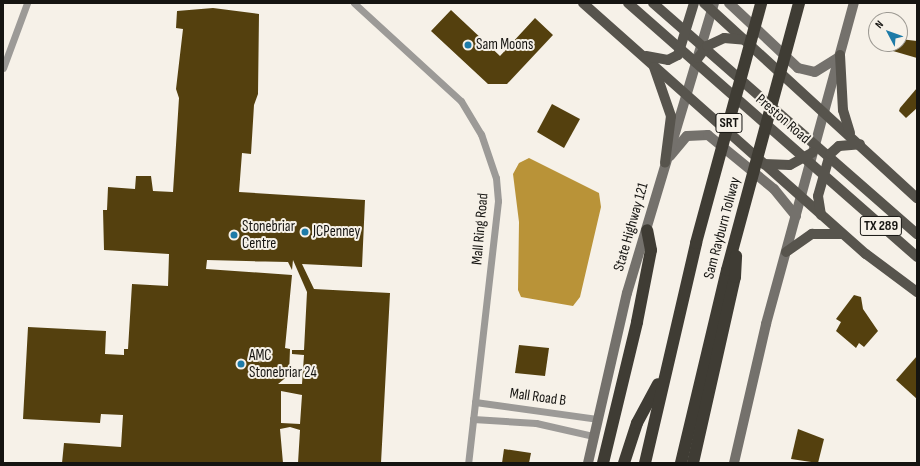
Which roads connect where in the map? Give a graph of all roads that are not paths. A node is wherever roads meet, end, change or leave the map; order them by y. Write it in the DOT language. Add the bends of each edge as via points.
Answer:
graph roads {
  1 [pos="27,3"];
  2 [pos="354,3"];
  3 [pos="583,3"];
  4 [pos="628,3"];
  5 [pos="653,3"];
  6 [pos="694,3"];
  7 [pos="704,3"];
  8 [pos="729,3"];
  9 [pos="761,3"];
  10 [pos="799,3"];
  11 [pos="854,3"];
  12 [pos="713,6"];
  13 [pos="746,41"];
  14 [pos="644,55"];
  15 [pos="840,55"];
  16 [pos="698,58"];
  17 [pos="653,63"];
  18 [pos="3,68"];
  19 [pos="686,93"];
  20 [pos="825,111"];
  21 [pos="852,136"];
  22 [pos="860,144"];
  23 [pos="813,152"];
  24 [pos="665,163"];
  25 [pos="764,164"];
  26 [pos="801,197"];
  27 [pos="917,198"];
  28 [pos="822,215"];
  29 [pos="796,216"];
  30 [pos="647,230"];
  31 [pos="842,234"];
  32 [pos="917,234"];
  33 [pos="786,252"];
  34 [pos="917,257"];
  35 [pos="731,274"];
  36 [pos="917,292"];
  37 [pos="665,371"];
  38 [pos="475,402"];
  39 [pos="473,419"];
  40 [pos="597,419"];
  41 [pos="593,436"];
  42 [pos="468,463"];
  43 [pos="588,463"];
  44 [pos="603,463"];
  45 [pos="624,463"];
  46 [pos="645,463"];
  47 [pos="682,463"];
  48 [pos="693,463"];
  49 [pos="734,463"];
  1 -- 18 [label="street"];
  2 -- 38 [label="street, Mall Ring Road" via="453,92 478,128 491,161 498,201"];
  3 -- 14 [label="main road"];
  4 -- 34 [label="main road, Preston Road / TX 289"];
  5 -- 32 [label="main road, Preston Road / TX 289"];
  6 -- 14 [label="main road" via="678,54 664,60"];
  7 -- 12 [label="main road"];
  8 -- 15 [label="main road" via="798,68 811,72 824,69"];
  9 -- 37 [label="highway, Sam Rayburn Tollway / SRT" via="696,243"];
  10 -- 35 [label="highway, Sam Rayburn Tollway / SRT" via="737,231"];
  11 -- 15 [label="main road"];
  12 -- 13 [label="main road"];
  12 -- 16 [label="main road, State Highway 121"];
  13 -- 16 [label="main road" via="724,38 707,46"];
  13 -- 20 [label="main road"];
  14 -- 17 [label="main road"];
  15 -- 20 [label="main road"];
  15 -- 21 [label="main road" via="843,110"];
  16 -- 19 [label="main road, State Highway 121"];
  17 -- 19 [label="main road"];
  17 -- 24 [label="main road" via="671,116"];
  19 -- 24 [label="main road, State Highway 121"];
  19 -- 25 [label="main road"];
  20 -- 21 [label="main road"];
  20 -- 23 [label="main road"];
  21 -- 22 [label="main road"];
  22 -- 27 [label="main road"];
  22 -- 28 [label="main road" via="839,146 830,154 818,196"];
  23 -- 25 [label="main road" via="790,165"];
  23 -- 26 [label="main road"];
  24 -- 29 [label="main road" via="687,136 708,135 774,189"];
  24 -- 30 [label="main road, State Highway 121"];
  25 -- 26 [label="main road"];
  26 -- 28 [label="main road"];
  26 -- 29 [label="main road"];
  28 -- 31 [label="main road"];
  29 -- 33 [label="main road"];
  30 -- 40 [label="main road, State Highway 121" via="627,293"];
  30 -- 44 [label="highway" via="651,250 640,308"];
  31 -- 33 [label="main road" via="812,234"];
  31 -- 36 [label="main road"];
  33 -- 49 [label="main road"];
  35 -- 47 [label="highway, Sam Rayburn Tollway / SRT"];
  35 -- 48 [label="highway"];
  37 -- 45 [label="highway" via="637,423"];
  37 -- 46 [label="highway, Sam Rayburn Tollway / SRT"];
  38 -- 39 [label="street, Mall Ring Road"];
  38 -- 40 [label="street, Mall Road B"];
  39 -- 41 [label="street, Mall Road B" via="536,423"];
  39 -- 42 [label="street, Mall Ring Road"];
  40 -- 41 [label="main road, State Highway 121"];
  41 -- 43 [label="main road, State Highway 121"];
}
